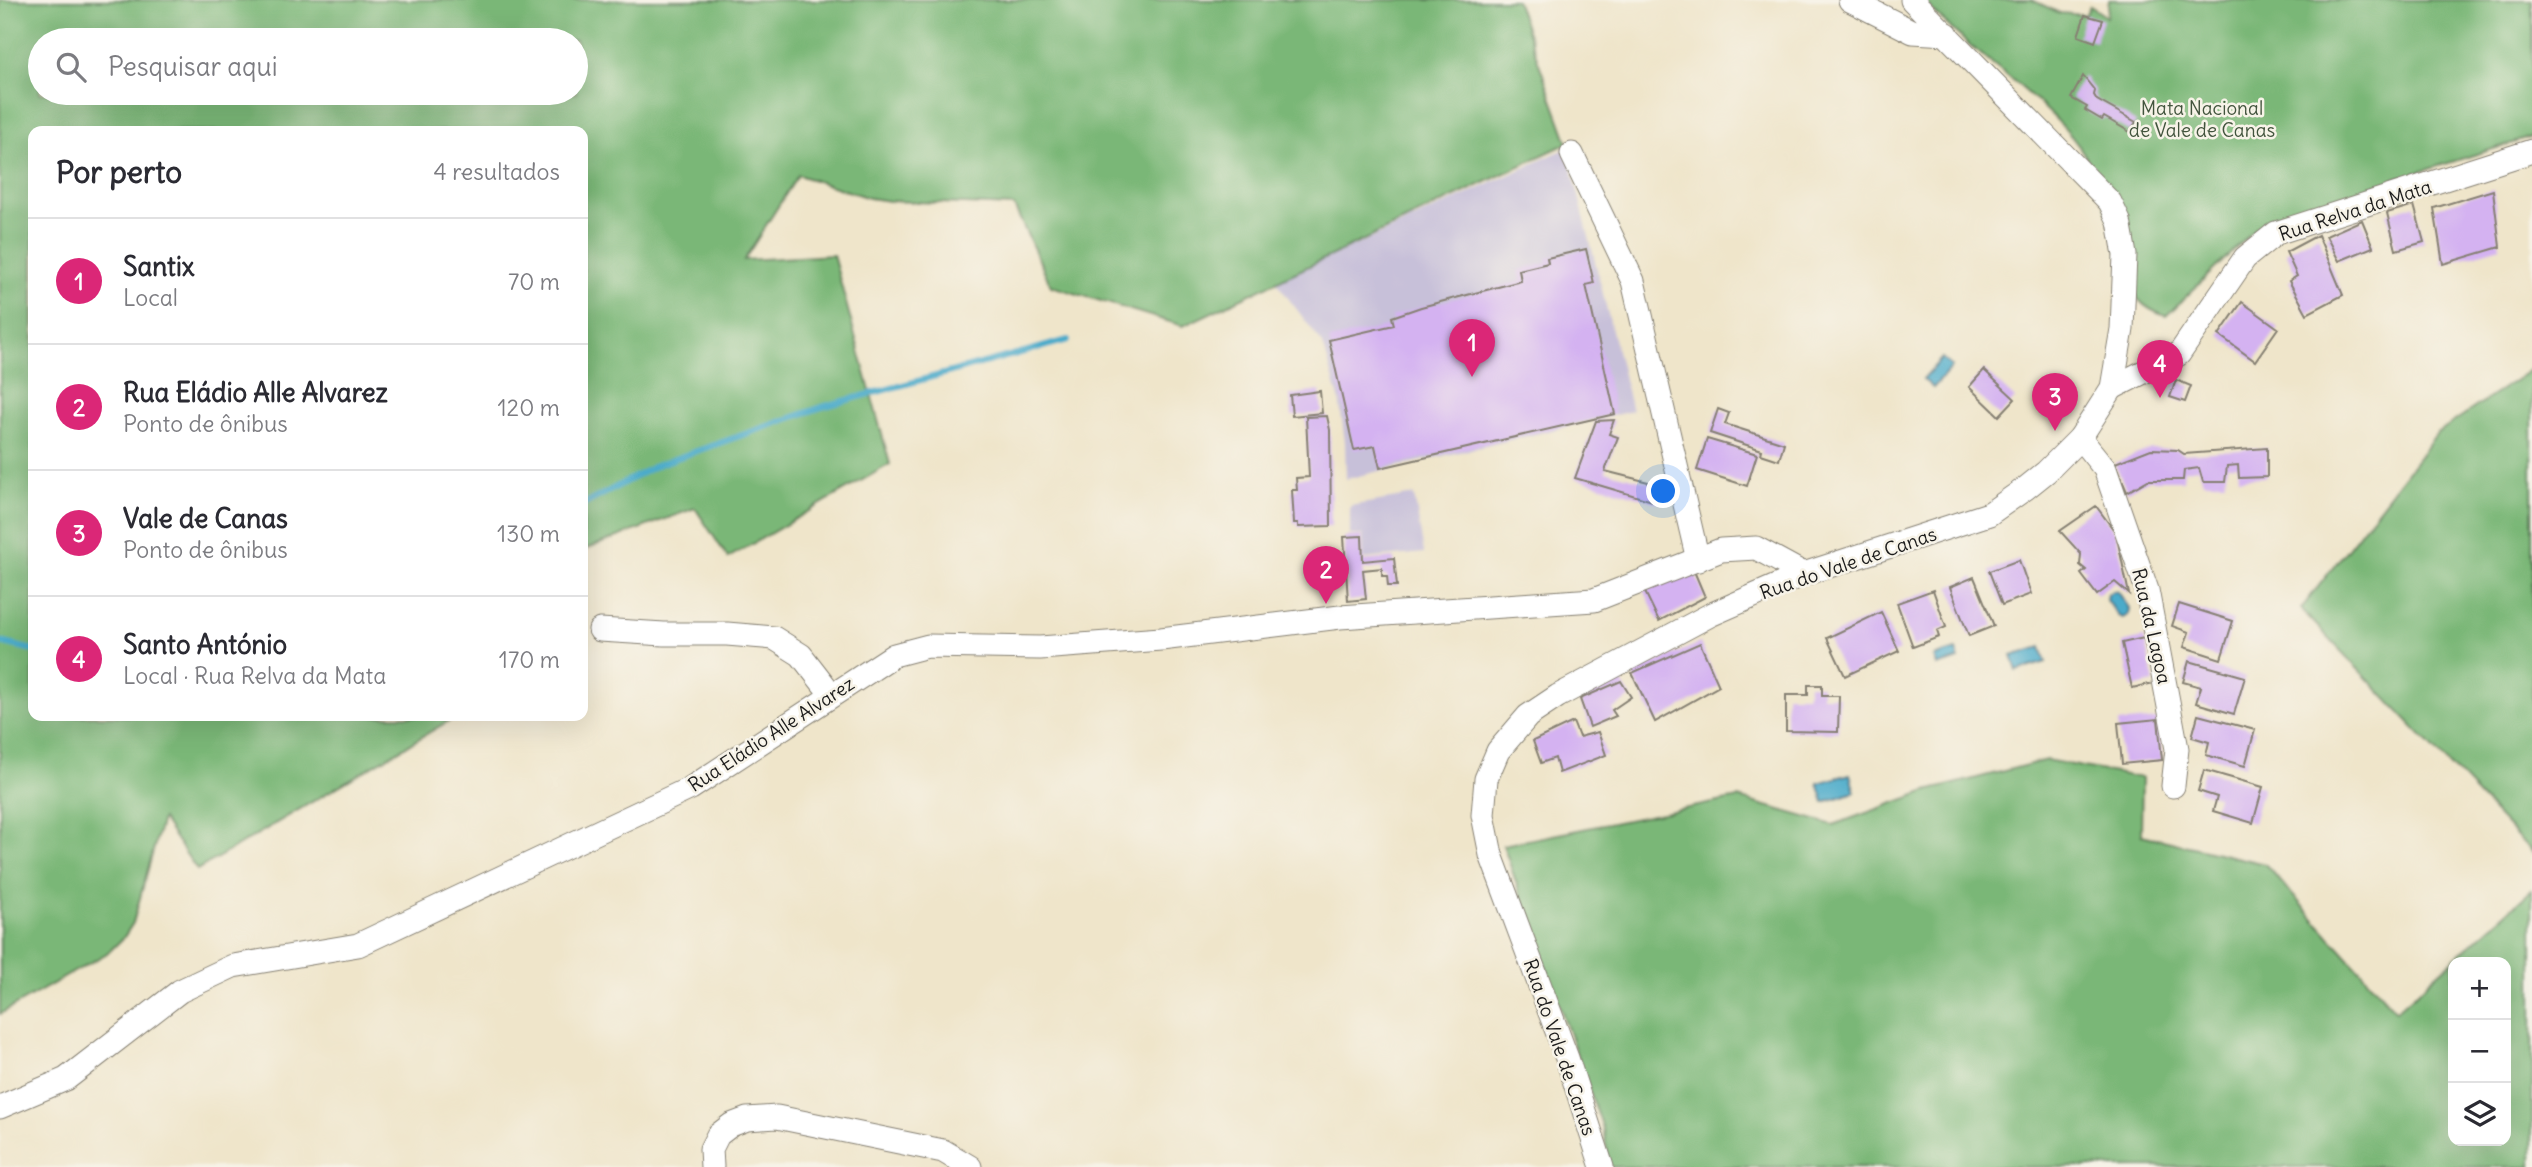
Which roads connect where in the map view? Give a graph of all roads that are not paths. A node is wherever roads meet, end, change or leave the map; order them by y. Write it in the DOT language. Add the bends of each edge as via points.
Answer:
graph roads {
  1 [pos="1850,0"];
  2 [pos="1912,0"];
  3 [pos="1947,34"];
  4 [pos="2532,151"];
  5 [pos="1572,154"];
  6 [pos="2112,388"];
  7 [pos="2080,438"];
  8 [pos="1698,560"];
  9 [pos="1804,574"];
  10 [pos="600,630"];
  11 [pos="832,695"];
  12 [pos="2173,786"];
  13 [pos="0,1107"];
  14 [pos="712,1167"];
  15 [pos="970,1167"];
  16 [pos="1602,1167"];
  1 -- 3 [label="street" via="1913,32"];
  2 -- 3 [label="street, Rua do Vale de Canas"];
  3 -- 6 [label="street, Rua do Vale de Canas" via="2116,212 2125,256 2125,296"];
  4 -- 6 [label="street, Rua Relva da Mata" via="2276,233 2245,258 2179,354"];
  5 -- 8 [label="street" via="1633,281"];
  6 -- 7 [label="street, Rua do Vale de Canas"];
  7 -- 9 [label="street, Rua do Vale de Canas" via="2026,488 1989,514"];
  7 -- 12 [label="street, Rua da Lagoa" via="2105,469 2147,590 2177,749"];
  8 -- 9 [label="street, Rua Eládio Alle Alvarez" via="1721,550 1756,548"];
  8 -- 11 [label="street, Rua Eládio Alle Alvarez" via="1594,600 1340,617 1053,647 928,646 894,655"];
  9 -- 16 [label="street, Rua do Vale de Canas" via="1710,614 1558,696 1528,716 1513,733 1498,751 1486,779 1483,815 1491,856 1567,1058"];
  10 -- 11 [label="street" via="774,638 801,654"];
  11 -- 13 [label="street, Rua Eládio Alle Alvarez" via="691,788 358,946 233,966 180,990 65,1079"];
  14 -- 15 [label="street" via="711,1149 718,1135 747,1119 777,1117 943,1151"];
}
